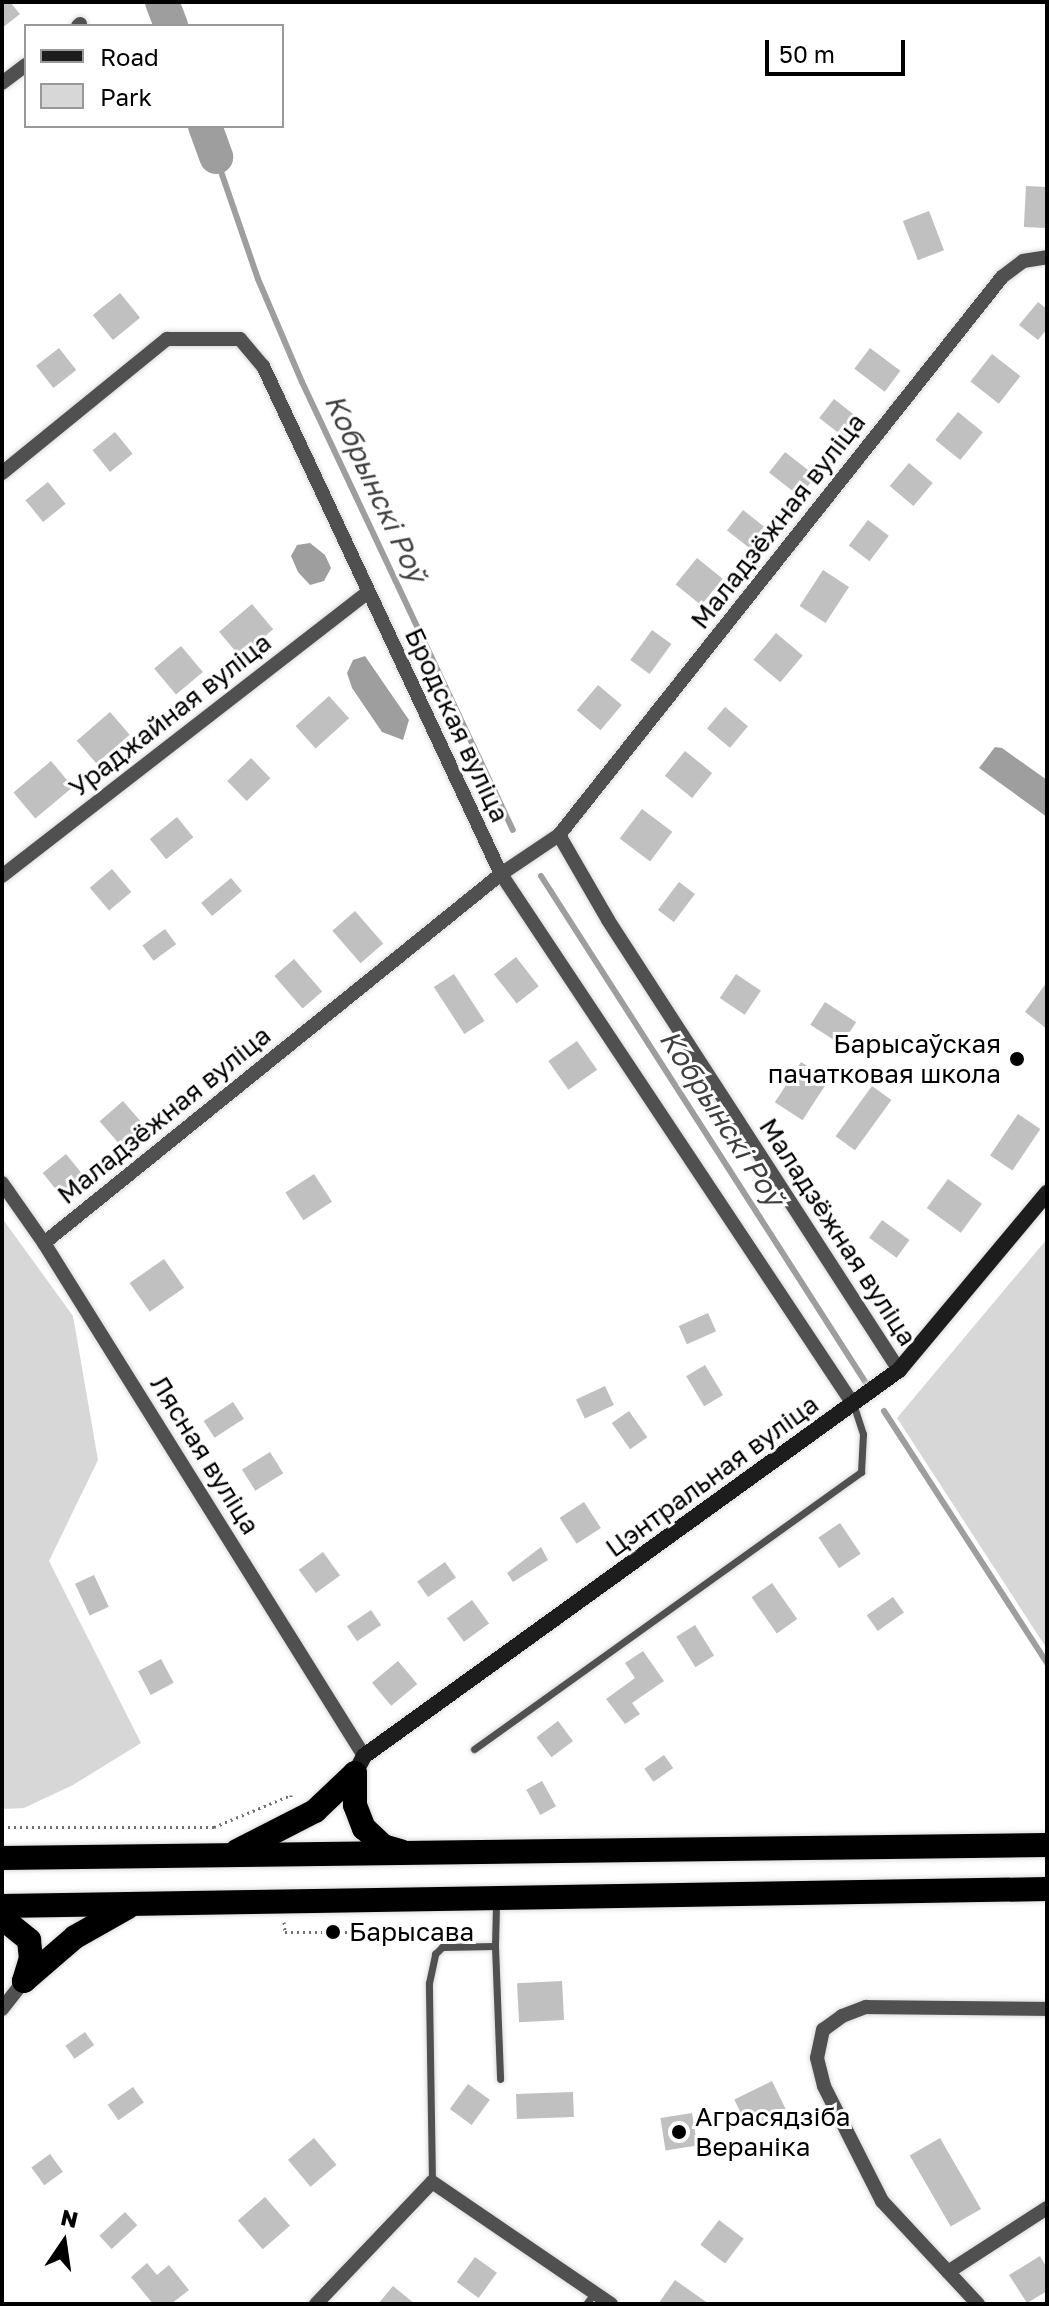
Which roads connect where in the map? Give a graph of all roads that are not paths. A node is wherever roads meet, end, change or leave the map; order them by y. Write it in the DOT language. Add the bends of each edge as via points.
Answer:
graph roads {
  1 [pos="24,66"];
  2 [pos="2,83"];
  3 [pos="1047,257"];
  4 [pos="2,473"];
  5 [pos="368,592"];
  6 [pos="559,835"];
  7 [pos="501,874"];
  8 [pos="2,876"];
  9 [pos="2,1183"];
  10 [pos="1047,1193"];
  11 [pos="44,1243"];
  12 [pos="899,1370"];
  13 [pos="853,1404"];
  14 [pos="474,1749"];
  15 [pos="360,1764"];
  16 [pos="1047,1845"];
  17 [pos="402,1852"];
  18 [pos="228,1855"];
  19 [pos="2,1858"];
  20 [pos="1047,1889"];
  21 [pos="496,1897"];
  22 [pos="138,1903"];
  23 [pos="2,1906"];
  24 [pos="2,1918"];
  25 [pos="495,1946"];
  26 [pos="24,1981"];
  27 [pos="2,2009"];
  28 [pos="1047,2009"];
  29 [pos="500,2079"];
  30 [pos="432,2182"];
  31 [pos="1047,2208"];
  32 [pos="948,2272"];
  33 [pos="590,2298"];
  34 [pos="316,2304"];
  35 [pos="611,2304"];
  36 [pos="978,2304"];
  1 -- 2 [label="street"];
  3 -- 6 [label="street, Маладзёжная вуліца" via="1023,261 1002,277"];
  4 -- 5 [label="street, Бродская вуліца" via="167,339 240,339 263,366"];
  5 -- 7 [label="street, Бродская вуліца"];
  5 -- 8 [label="street, Ураджайная вуліца"];
  6 -- 7 [label="street, Маладзёжная вуліца"];
  6 -- 12 [label="street, Маладзёжная вуліца" via="608,920"];
  7 -- 11 [label="street, Маладзёжная вуліца"];
  7 -- 13 [label="street"];
  9 -- 11 [label="street, Лясная вуліца"];
  10 -- 12 [label="street, Цэнтральная вуліца"];
  11 -- 15 [label="street, Лясная вуліца"];
  12 -- 13 [label="street, Цэнтральная вуліца"];
  13 -- 14 [label="lane" via="863,1434 861,1472"];
  13 -- 15 [label="street, Цэнтральная вуліца"];
  15 -- 17 [label="highway" via="355,1805 364,1828 383,1846"];
  15 -- 18 [label="highway" via="315,1811"];
  16 -- 17 [label="highway"];
  17 -- 18 [label="highway"];
  18 -- 19 [label="highway"];
  20 -- 21 [label="highway"];
  21 -- 22 [label="highway"];
  21 -- 25 [label="lane"];
  22 -- 23 [label="highway"];
  22 -- 26 [label="highway" via="75,1937"];
  24 -- 26 [label="highway" via="29,1940 31,1958"];
  25 -- 29 [label="lane"];
  25 -- 30 [label="lane" via="442,1947 435,1954 429,1983"];
  26 -- 27 [label="street"];
  28 -- 32 [label="street" via="866,2007 823,2030 817,2058 824,2086 882,2201"];
  30 -- 33 [label="street"];
  30 -- 34 [label="street"];
  31 -- 32 [label="street"];
  32 -- 36 [label="street"];
  33 -- 35 [label="street"];
}
